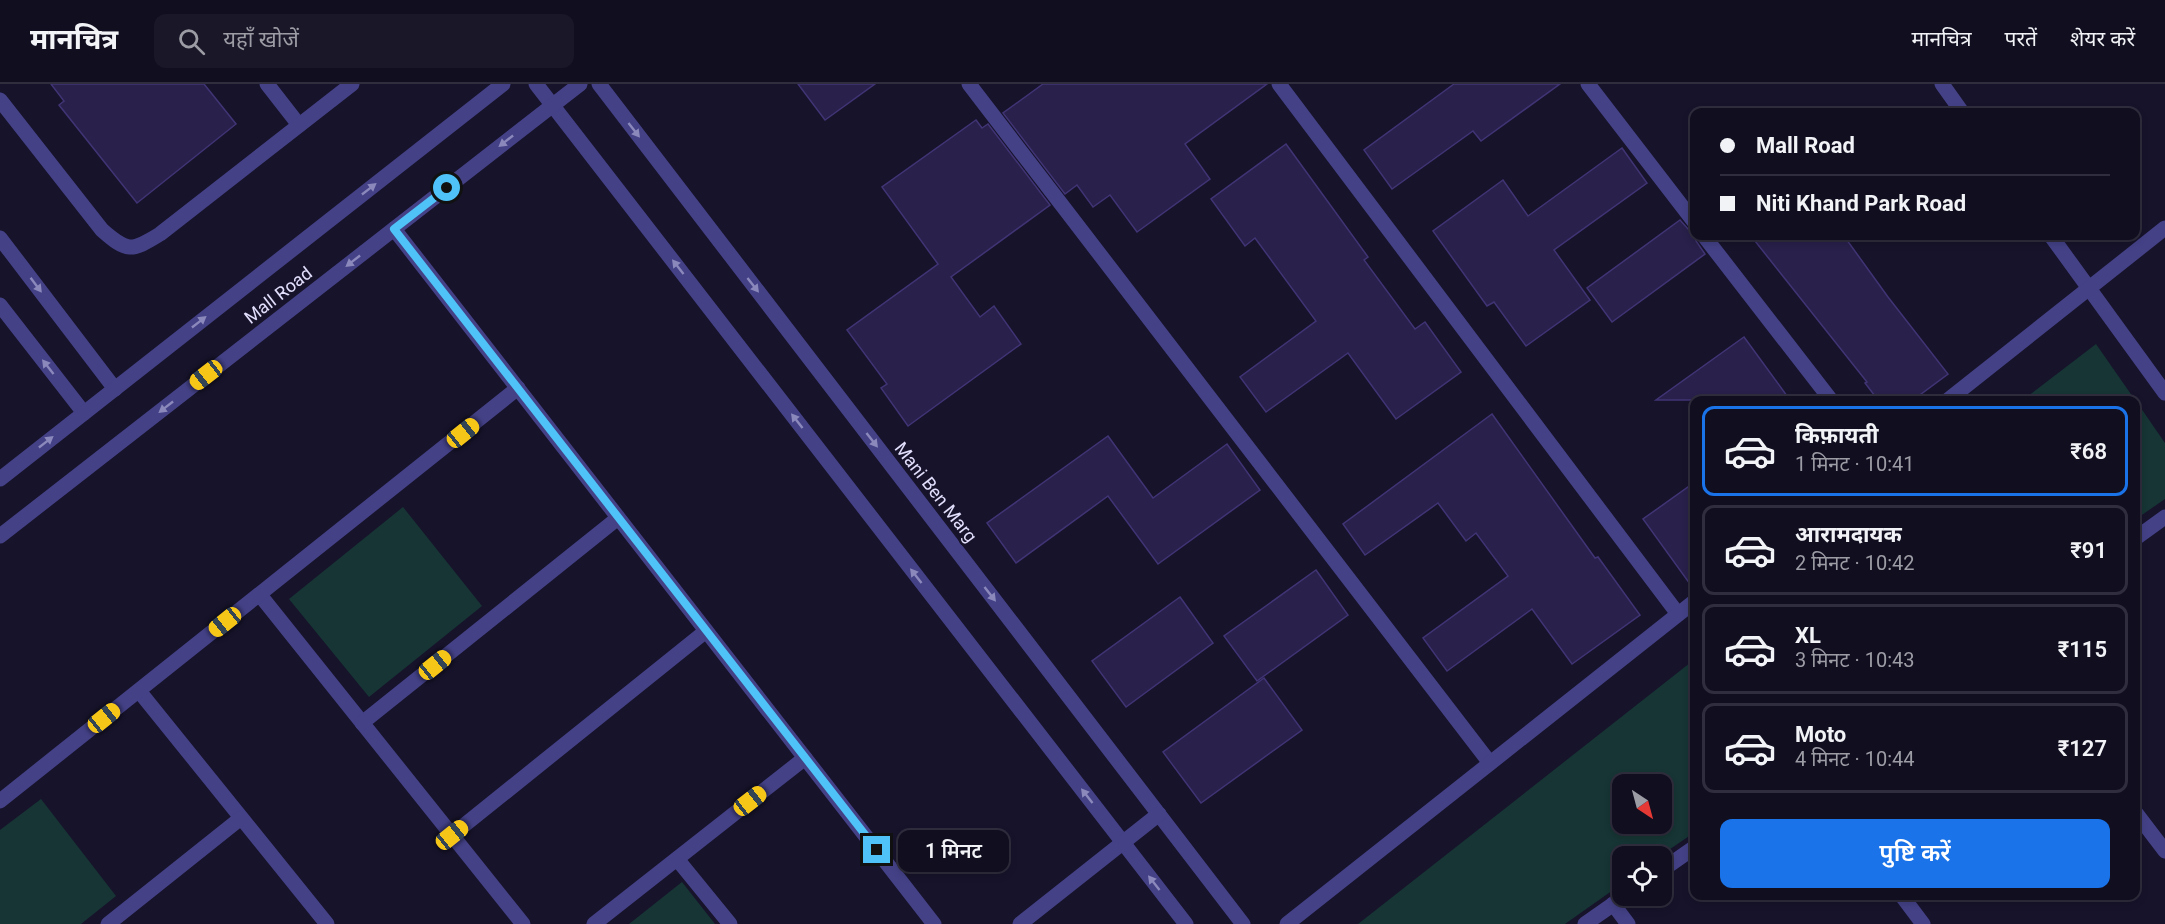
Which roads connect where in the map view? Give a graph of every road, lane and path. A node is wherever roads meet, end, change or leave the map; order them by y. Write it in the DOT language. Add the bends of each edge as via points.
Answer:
graph roads {
  1 [pos="267,84"];
  2 [pos="352,84"];
  3 [pos="503,84"];
  4 [pos="536,84"];
  5 [pos="580,84"];
  6 [pos="598,84"];
  7 [pos="969,84"];
  8 [pos="1279,84"];
  9 [pos="1588,84"];
  10 [pos="1942,84"];
  11 [pos="0,100"];
  12 [pos="553,105"];
  13 [pos="1959,108"];
  14 [pos="299,125"];
  15 [pos="1690,217"];
  16 [pos="2165,228"];
  17 [pos="394,229"];
  18 [pos="0,238"];
  19 [pos="1707,240"];
  20 [pos="2054,240"];
  21 [pos="2089,288"];
  22 [pos="0,304"];
  23 [pos="115,388"];
  24 [pos="518,388"];
  25 [pos="2165,393"];
  26 [pos="1828,396"];
  27 [pos="1953,396"];
  28 [pos="84,413"];
  29 [pos="0,478"];
  30 [pos="618,518"];
  31 [pos="2165,518"];
  32 [pos="2140,535"];
  33 [pos="0,536"];
  34 [pos="260,595"];
  35 [pos="1690,605"];
  36 [pos="1678,614"];
  37 [pos="706,631"];
  38 [pos="139,691"];
  39 [pos="362,723"];
  40 [pos="805,758"];
  41 [pos="1490,764"];
  42 [pos="0,801"];
  43 [pos="1159,814"];
  44 [pos="241,818"];
  45 [pos="2140,818"];
  46 [pos="452,835"];
  47 [pos="1123,843"];
  48 [pos="1690,850"];
  49 [pos="2165,851"];
  50 [pos="677,859"];
  51 [pos="1672,863"];
  52 [pos="1905,900"];
  53 [pos="1612,905"];
  54 [pos="1621,906"];
  55 [pos="108,924"];
  56 [pos="327,924"];
  57 [pos="523,924"];
  58 [pos="594,924"];
  59 [pos="730,924"];
  60 [pos="934,924"];
  61 [pos="1020,924"];
  62 [pos="1186,924"];
  63 [pos="1243,924"];
  64 [pos="1287,924"];
  65 [pos="1585,924"];
  66 [pos="1628,924"];
  67 [pos="1923,924"];
  1 -- 14 [label="street"];
  2 -- 14 [label="street"];
  23 -- 3 [label="street, Mall Road, one-way"];
  4 -- 12 [label="street"];
  5 -- 12 [label="street, Mall Road"];
  6 -- 43 [label="street, Mani Ben Marg, one-way"];
  7 -- 41 [label="street"];
  8 -- 36 [label="street"];
  9 -- 15 [label="street"];
  10 -- 13 [label="street"];
  11 -- 14 [label="street" via="102,230 118,245 138,248"];
  12 -- 17 [label="street, Mall Road, one-way"];
  47 -- 12 [label="street, one-way"];
  16 -- 21 [label="street"];
  17 -- 24 [label="street"];
  17 -- 33 [label="street, Mall Road, one-way"];
  18 -- 23 [label="street, one-way"];
  19 -- 26 [label="street"];
  20 -- 21 [label="street"];
  21 -- 25 [label="street"];
  21 -- 27 [label="street"];
  28 -- 22 [label="street, one-way"];
  23 -- 28 [label="street, Mall Road"];
  24 -- 30 [label="street"];
  24 -- 34 [label="street"];
  29 -- 28 [label="street, Mall Road, one-way"];
  30 -- 37 [label="street"];
  30 -- 39 [label="street"];
  31 -- 32 [label="street"];
  34 -- 38 [label="street"];
  34 -- 39 [label="street"];
  35 -- 36 [label="street"];
  36 -- 41 [label="street"];
  37 -- 40 [label="street"];
  37 -- 46 [label="street"];
  38 -- 42 [label="street"];
  38 -- 44 [label="street"];
  39 -- 46 [label="street"];
  40 -- 50 [label="street"];
  40 -- 60 [label="street"];
  41 -- 64 [label="street"];
  43 -- 47 [label="street"];
  43 -- 63 [label="street, Mani Ben Marg"];
  44 -- 55 [label="street"];
  44 -- 56 [label="street"];
  45 -- 49 [label="street"];
  46 -- 57 [label="street"];
  47 -- 61 [label="street"];
  62 -- 47 [label="street, one-way"];
  48 -- 51 [label="street"];
  50 -- 58 [label="street"];
  50 -- 59 [label="street"];
  52 -- 67 [label="street"];
  53 -- 65 [label="street"];
  54 -- 66 [label="street"];
}
